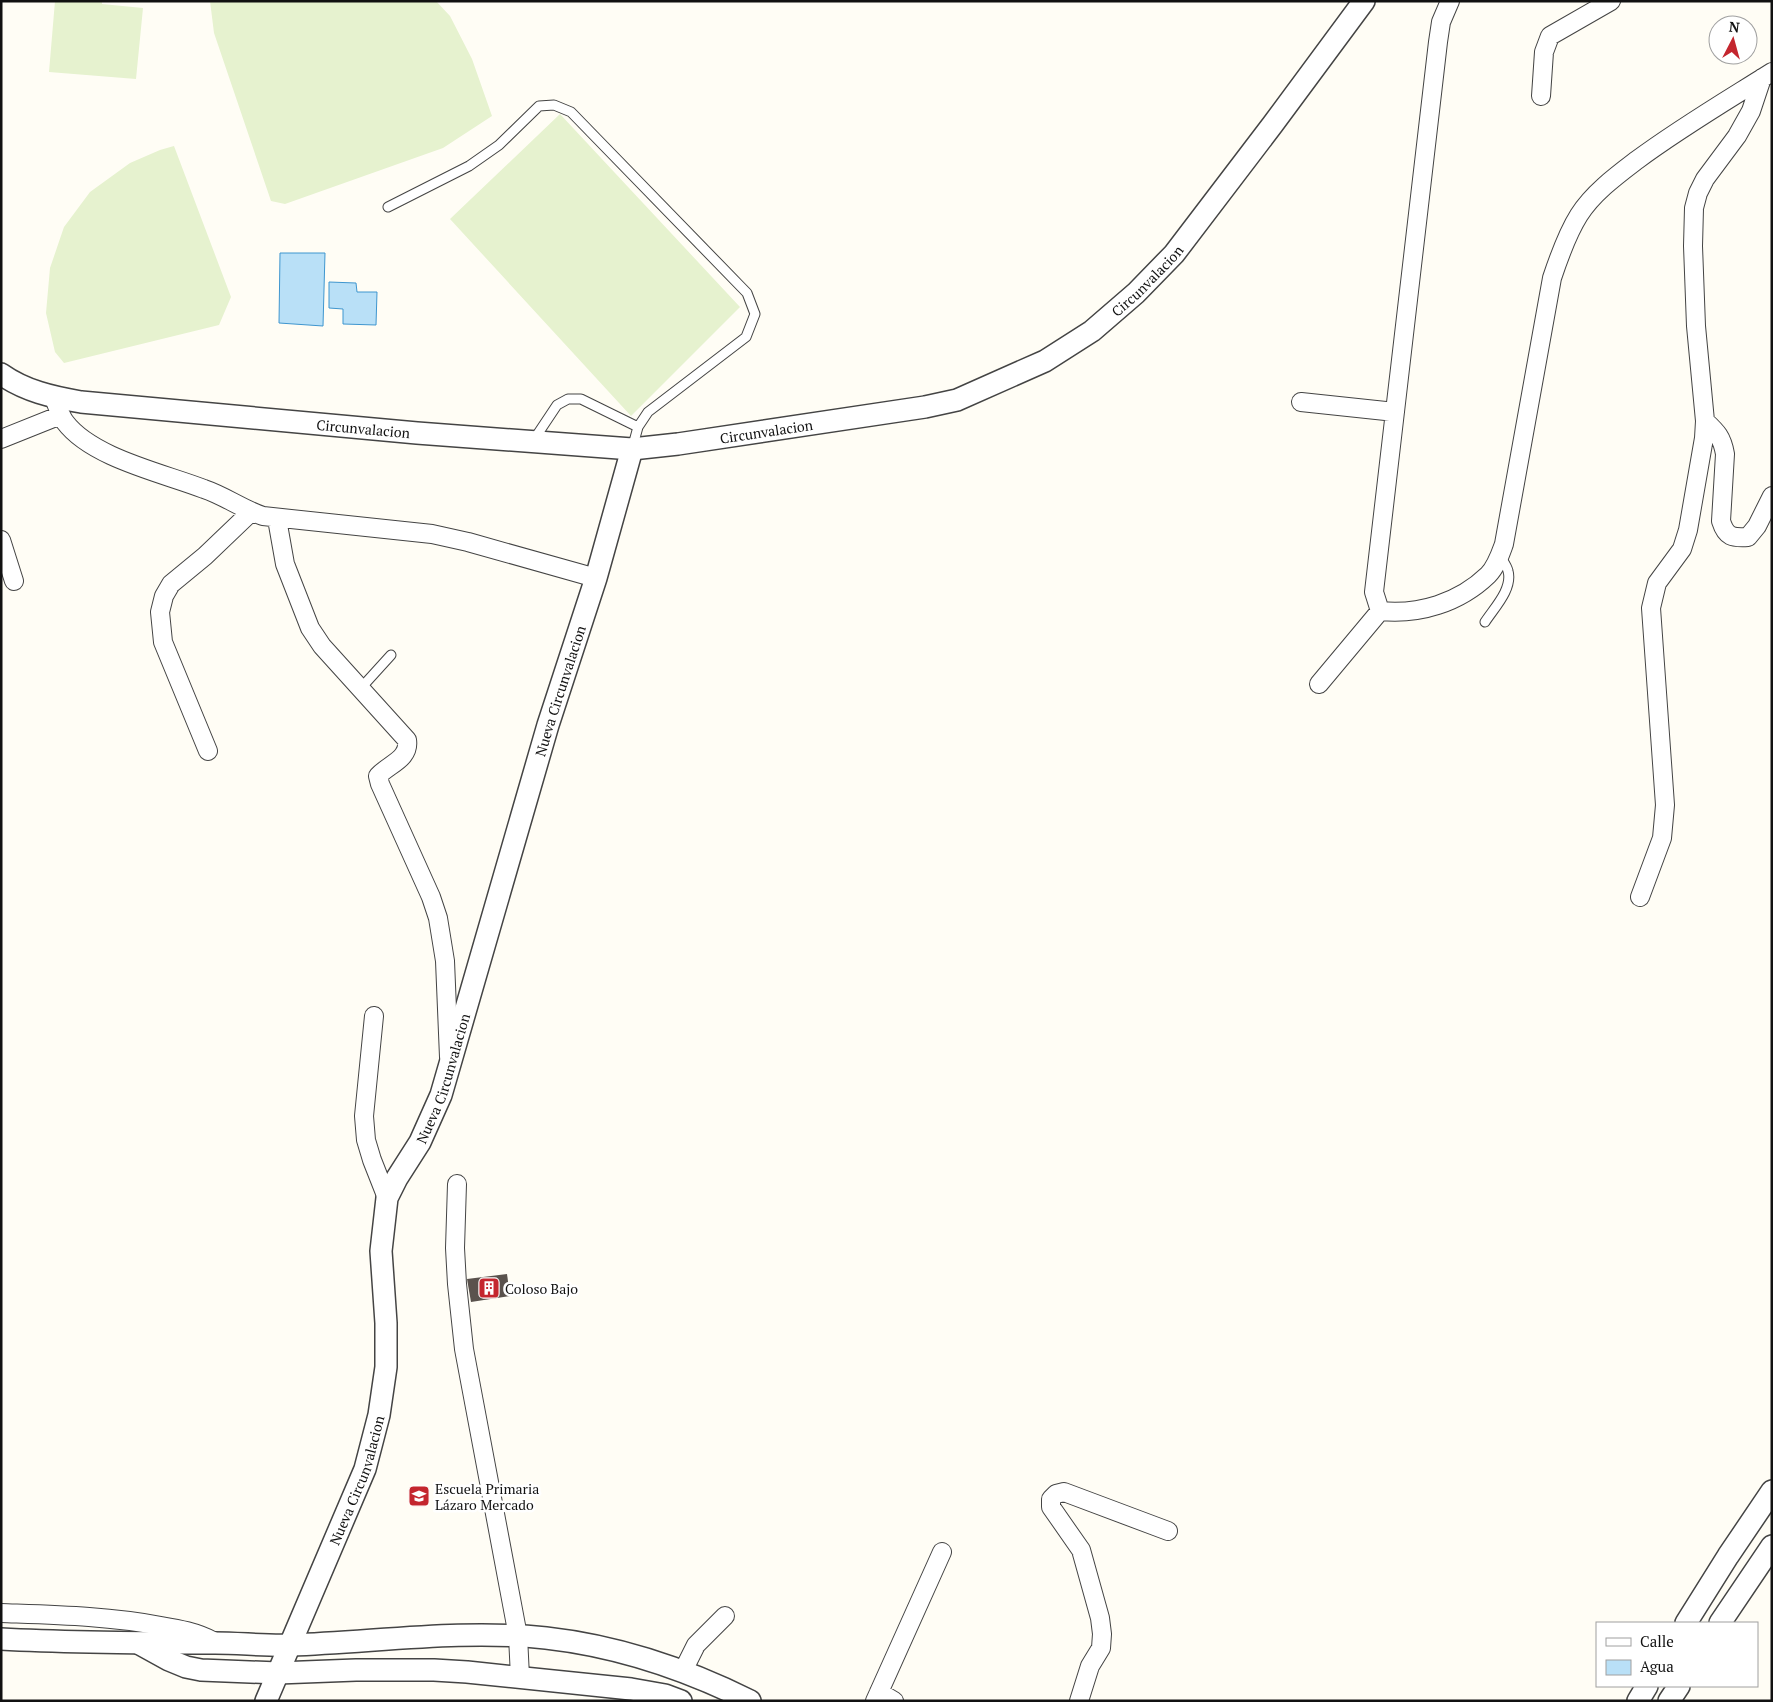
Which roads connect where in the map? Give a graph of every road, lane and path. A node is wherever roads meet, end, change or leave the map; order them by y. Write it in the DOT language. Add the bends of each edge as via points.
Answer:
graph roads {
  1 [pos="1364,1"];
  2 [pos="1450,1"];
  3 [pos="1610,2"];
  4 [pos="1767,75"];
  5 [pos="1541,96"];
  6 [pos="388,207"];
  7 [pos="2,375"];
  8 [pos="1302,402"];
  9 [pos="58,406"];
  10 [pos="1395,412"];
  11 [pos="1704,421"];
  12 [pos="638,427"];
  13 [pos="1,439"];
  14 [pos="532,442"];
  15 [pos="632,449"];
  16 [pos="1772,496"];
  17 [pos="251,512"];
  18 [pos="277,519"];
  19 [pos="1,540"];
  20 [pos="1500,556"];
  21 [pos="596,578"];
  22 [pos="14,581"];
  23 [pos="1380,611"];
  24 [pos="1484,622"];
  25 [pos="391,655"];
  26 [pos="1319,684"];
  27 [pos="361,688"];
  28 [pos="208,751"];
  29 [pos="1640,897"];
  30 [pos="374,1016"];
  31 [pos="449,1064"];
  32 [pos="457,1184"];
  33 [pos="387,1198"];
  34 [pos="1772,1491"];
  35 [pos="1765,1516"];
  36 [pos="1168,1531"];
  37 [pos="1772,1546"];
  38 [pos="942,1552"];
  39 [pos="1,1613"];
  40 [pos="726,1616"];
  41 [pos="1687,1622"];
  42 [pos="1721,1622"];
  43 [pos="518,1636"];
  44 [pos="1,1639"];
  45 [pos="217,1643"];
  46 [pos="140,1644"];
  47 [pos="290,1645"];
  48 [pos="683,1671"];
  49 [pos="278,1673"];
  50 [pos="520,1677"];
  51 [pos="1647,1687"];
  52 [pos="1678,1687"];
  53 [pos="877,1697"];
  54 [pos="266,1701"];
  55 [pos="681,1701"];
  56 [pos="750,1701"];
  57 [pos="894,1701"];
  58 [pos="1079,1701"];
  59 [pos="1638,1701"];
  60 [pos="1669,1701"];
  1 -- 15 [label="street, Circunvalacion" via="1174,254 1092,331 1045,361 957,400"];
  2 -- 10 [label="street" via="1441,22 1438,42"];
  3 -- 5 [label="street" via="1550,36 1544,52"];
  4 -- 11 [label="street" via="1737,136 1705,179 1694,208 1696,326"];
  4 -- 20 [label="street" via="1709,110 1614,177 1579,215 1552,278"];
  6 -- 12 [label="lane" via="469,166 499,145 538,106 554,105 571,112 747,292 755,314 746,337 648,412"];
  7 -- 9 [label="street, Circunvalacion"];
  8 -- 10 [label="street"];
  9 -- 13 [label="street"];
  9 -- 14 [label="street, Circunvalacion" via="91,403"];
  9 -- 17 [label="street" via="66,422 91,445 205,489"];
  10 -- 23 [label="street" via="1374,592"];
  11 -- 16 [label="street" via="1718,433 1723,443 1720,521 1724,531 1735,538 1748,537"];
  11 -- 29 [label="street" via="1688,530 1682,549 1657,583 1651,608 1665,806 1662,838"];
  12 -- 14 [label="lane" via="581,400 568,399 556,405"];
  12 -- 15 [label="lane"];
  14 -- 15 [label="street, Circunvalacion"];
  15 -- 21 [label="street, Nueva Circunvalacion"];
  17 -- 18 [label="street"];
  17 -- 28 [label="street" via="171,584 160,612 163,642"];
  18 -- 21 [label="street" via="432,534"];
  18 -- 27 [label="street" via="285,564 310,628 322,646"];
  19 -- 22 [label="street"];
  20 -- 23 [label="street" via="1488,574 1450,600 1421,609"];
  20 -- 24 [label="lane" via="1508,571 1508,582"];
  21 -- 31 [label="street, Nueva Circunvalacion" via="548,725"];
  23 -- 26 [label="street"];
  25 -- 27 [label="lane"];
  27 -- 31 [label="street" via="407,740 403,756 378,776 438,918 445,962"];
  30 -- 33 [label="street" via="364,1116 368,1146"];
  31 -- 33 [label="street, Nueva Circunvalacion" via="431,1119"];
  32 -- 43 [label="street" via="455,1248 464,1349"];
  33 -- 47 [label="street, Nueva Circunvalacion" via="381,1251 386,1367 379,1415 365,1469"];
  34 -- 35 [label="street"];
  35 -- 41 [label="street"];
  36 -- 58 [label="street" via="1064,1492 1050,1499 1051,1507 1081,1550 1100,1618 1101,1648 1090,1666"];
  37 -- 42 [label="street"];
  38 -- 53 [label="street"];
  39 -- 45 [label="street" via="59,1614 147,1623 191,1632"];
  40 -- 48 [label="street" via="696,1645"];
  43 -- 47 [label="street" via="430,1636"];
  43 -- 48 [label="street" via="616,1651"];
  43 -- 50 [label="street"];
  44 -- 46 [label="street"];
  45 -- 46 [label="street"];
  45 -- 47 [label="street"];
  46 -- 49 [label="street" via="186,1667"];
  47 -- 49 [label="street, Nueva Circunvalacion"];
  48 -- 56 [label="street"];
  49 -- 50 [label="street" via="434,1670"];
  49 -- 54 [label="street, Nueva Circunvalacion"];
  50 -- 55 [label="street" via="631,1689"];
  51 -- 59 [label="street"];
  52 -- 60 [label="street"];
  53 -- 57 [label="street"];
}
